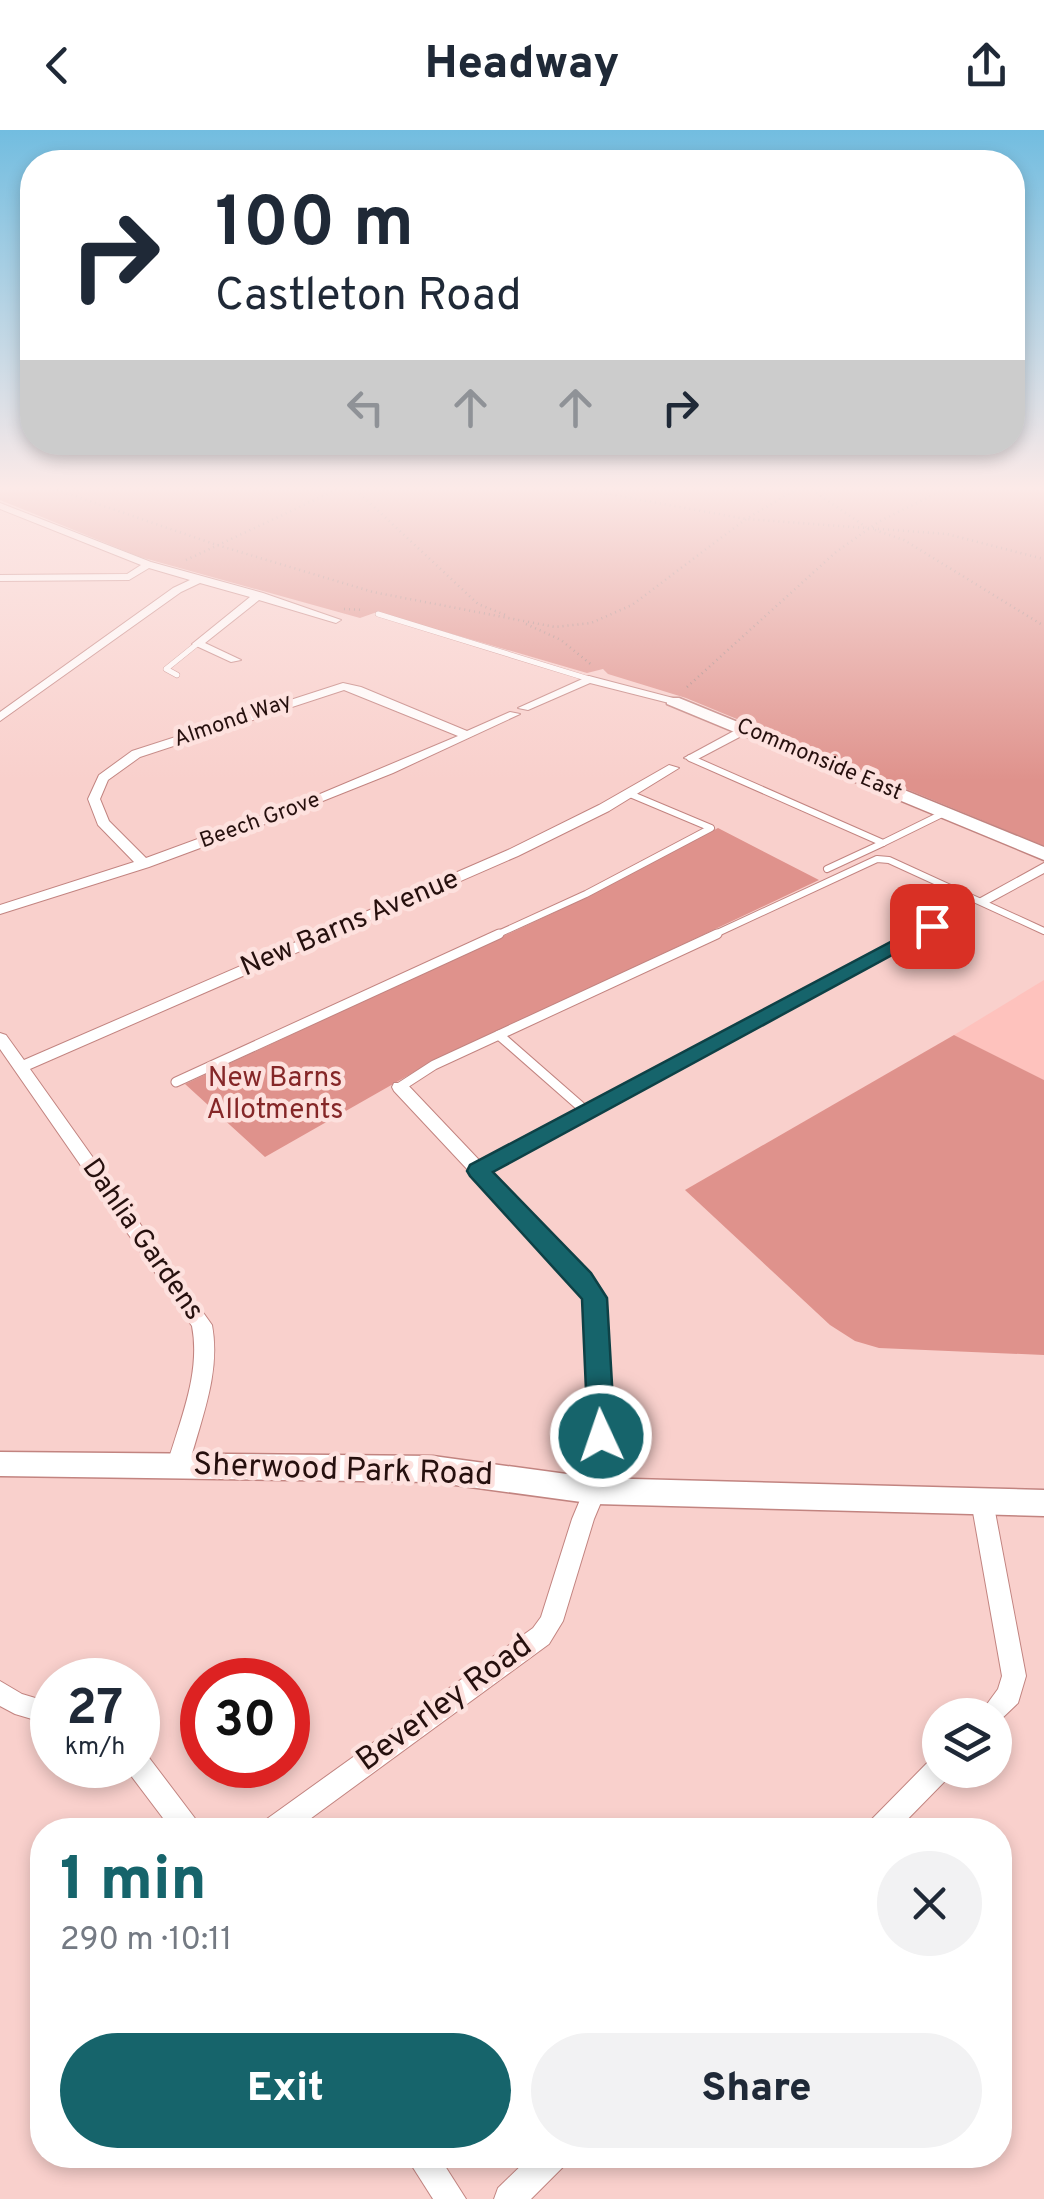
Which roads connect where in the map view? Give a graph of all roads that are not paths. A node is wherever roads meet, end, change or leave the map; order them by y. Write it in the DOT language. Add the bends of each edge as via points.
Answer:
graph roads {
  1 [pos="172,587"];
  2 [pos="184,587"];
  3 [pos="227,587"];
  4 [pos="177,590"];
  5 [pos="259,595"];
  6 [pos="378,614"];
  7 [pos="336,620"];
  8 [pos="197,644"];
  9 [pos="235,660"];
  10 [pos="177,675"];
  11 [pos="594,680"];
  12 [pos="2,698"];
  13 [pos="673,701"];
  14 [pos="20,702"];
  15 [pos="0,717"];
  16 [pos="745,730"];
  17 [pos="468,736"];
  18 [pos="690,758"];
  19 [pos="673,768"];
  20 [pos="630,794"];
  21 [pos="944,812"];
  22 [pos="883,843"];
  23 [pos="1044,854"];
  24 [pos="144,864"];
  25 [pos="1044,867"];
  26 [pos="827,869"];
  27 [pos="974,904"];
  28 [pos="0,910"];
  29 [pos="1044,930"];
  30 [pos="499,1035"];
  31 [pos="0,1038"];
  32 [pos="20,1066"];
  33 [pos="176,1082"];
  34 [pos="400,1088"];
  35 [pos="588,1113"];
  36 [pos="478,1171"];
  37 [pos="0,1464"];
  38 [pos="178,1464"];
  39 [pos="596,1491"];
  40 [pos="982,1500"];
  41 [pos="1044,1503"];
  42 [pos="0,1692"];
  43 [pos="1006,1698"];
  44 [pos="30,1708"];
  45 [pos="922,1787"];
  46 [pos="156,1788"];
  47 [pos="179,1818"];
  48 [pos="290,1818"];
  49 [pos="892,1818"];
  50 [pos="429,2168"];
  51 [pos="541,2168"];
  52 [pos="451,2199"];
  53 [pos="509,2199"];
  1 -- 4 [label="street"];
  2 -- 4 [label="street"];
  3 -- 5 [label="street"];
  4 -- 14 [label="street"];
  5 -- 7 [label="street"];
  5 -- 8 [label="street"];
  6 -- 11 [label="lane"];
  8 -- 9 [label="street"];
  8 -- 10 [label="lane" via="166,669"];
  11 -- 13 [label="street, Commonside East"];
  11 -- 17 [label="street, Beech Grove"];
  12 -- 14 [label="street"];
  13 -- 16 [label="street, Commonside East"];
  14 -- 15 [label="street"];
  16 -- 18 [label="street"];
  16 -- 21 [label="street, Commonside East"];
  17 -- 24 [label="street, Beech Grove"];
  17 -- 24 [label="street, Almond Way" via="336,686 146,750 103,778 94,799 103,822"];
  18 -- 22 [label="lane"];
  19 -- 20 [label="street, New Barns Avenue"];
  20 -- 32 [label="street, New Barns Avenue" via="499,859"];
  20 -- 33 [label="lane" via="710,828 586,894"];
  21 -- 22 [label="lane"];
  21 -- 23 [label="street, Commonside East"];
  22 -- 26 [label="lane"];
  24 -- 28 [label="street, Beech Grove"];
  25 -- 27 [label="street"];
  27 -- 29 [label="lane"];
  27 -- 30 [label="lane" via="877,859"];
  27 -- 35 [label="street"];
  30 -- 34 [label="lane"];
  30 -- 35 [label="lane"];
  31 -- 32 [label="street, Dahlia Gardens"];
  32 -- 38 [label="street, Dahlia Gardens" via="202,1326 203,1366"];
  34 -- 36 [label="street, Beverley Road"];
  35 -- 36 [label="street"];
  36 -- 39 [label="street, Beverley Road" via="594,1298 602,1467"];
  37 -- 38 [label="street, Sherwood Park Road"];
  38 -- 39 [label="street, Sherwood Park Road" via="433,1468"];
  39 -- 40 [label="street, Sherwood Park Road"];
  39 -- 48 [label="street, Beverley Road" via="540,1636"];
  40 -- 41 [label="street, Sherwood Park Road"];
  40 -- 43 [label="street" via="1014,1676"];
  42 -- 44 [label="street"];
  45 -- 49 [label="street"];
  46 -- 47 [label="street"];
  50 -- 52 [label="street"];
  51 -- 53 [label="street"];
}
